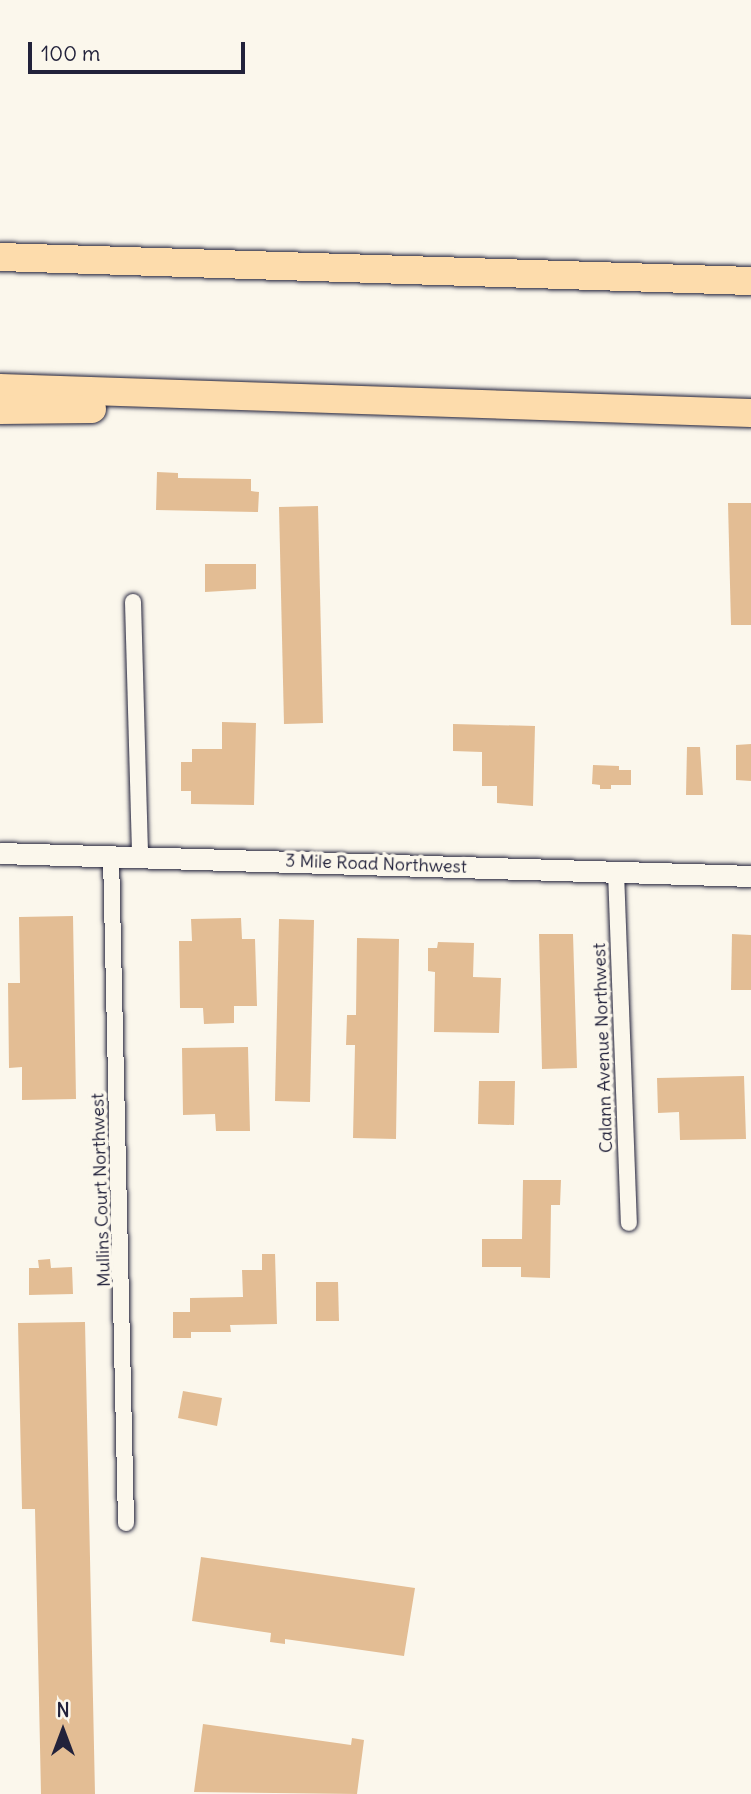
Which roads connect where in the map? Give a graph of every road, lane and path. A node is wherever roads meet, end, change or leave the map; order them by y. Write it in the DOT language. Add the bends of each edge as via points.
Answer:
graph roads {
  1 [pos="0,243"];
  2 [pos="0,257"];
  3 [pos="234,264"];
  4 [pos="751,281"];
  5 [pos="0,388"];
  6 [pos="575,408"];
  7 [pos="0,410"];
  8 [pos="751,413"];
  9 [pos="132,601"];
  10 [pos="0,853"];
  11 [pos="111,856"];
  12 [pos="140,857"];
  13 [pos="616,872"];
  14 [pos="751,876"];
  15 [pos="629,1223"];
  16 [pos="127,1522"];
  1 -- 3 [label="highway"];
  2 -- 3 [label="highway"];
  3 -- 4 [label="highway"];
  5 -- 6 [label="highway"];
  6 -- 7 [label="highway"];
  6 -- 8 [label="highway"];
  9 -- 12 [label="street"];
  10 -- 11 [label="main road, 3 Mile Road Northwest"];
  11 -- 12 [label="main road, 3 Mile Road Northwest"];
  11 -- 16 [label="street, Mullins Court Northwest"];
  12 -- 13 [label="main road, 3 Mile Road Northwest"];
  13 -- 14 [label="main road, 3 Mile Road Northwest"];
  13 -- 15 [label="street, Calann Avenue Northwest"];
}
